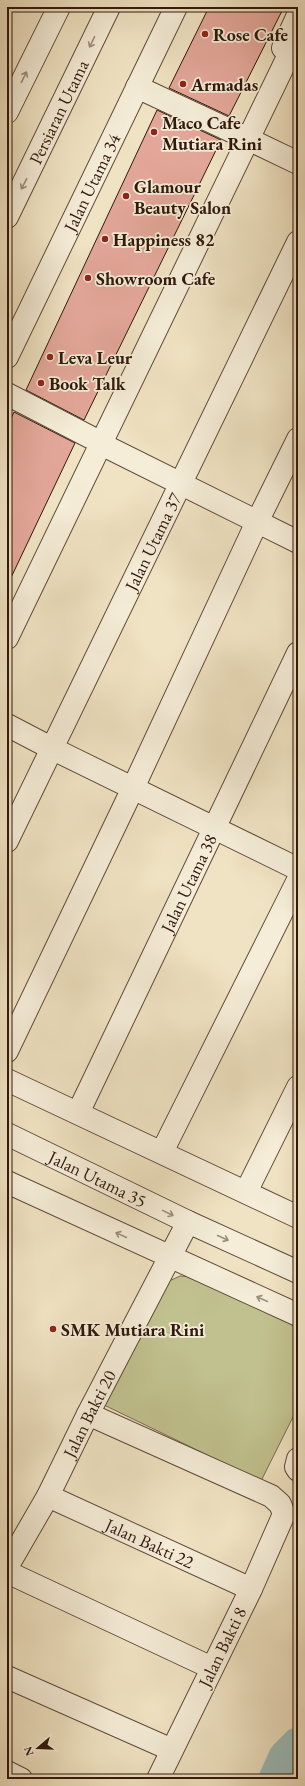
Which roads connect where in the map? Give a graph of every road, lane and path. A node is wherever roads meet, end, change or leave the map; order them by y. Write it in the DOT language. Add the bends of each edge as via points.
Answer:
graph roads {
  1 [pos="59,7"];
  2 [pos="109,7"];
  3 [pos="176,7"];
  4 [pos="298,15"];
  5 [pos="298,36"];
  6 [pos="137,87"];
  7 [pos="7,112"];
  8 [pos="244,137"];
  9 [pos="298,163"];
  10 [pos="7,217"];
  11 [pos="298,242"];
  12 [pos="7,357"];
  13 [pos="7,394"];
  14 [pos="298,439"];
  15 [pos="96,441"];
  16 [pos="181,484"];
  17 [pos="257,522"];
  18 [pos="298,542"];
  19 [pos="7,603"];
  20 [pos="7,638"];
  21 [pos="298,653"];
  22 [pos="7,724"];
  23 [pos="52,749"];
  24 [pos="133,788"];
  25 [pos="214,828"];
  26 [pos="7,841"];
  27 [pos="298,869"];
  28 [pos="298,880"];
  29 [pos="7,1051"];
  30 [pos="7,1080"];
  31 [pos="298,1087"];
  32 [pos="78,1113"];
  33 [pos="7,1134"];
  34 [pos="162,1152"];
  35 [pos="7,1182"];
  36 [pos="246,1192"];
  37 [pos="298,1217"];
  38 [pos="188,1222"];
  39 [pos="169,1258"];
  40 [pos="298,1272"];
  41 [pos="298,1315"];
  42 [pos="88,1414"];
  43 [pos="298,1459"];
  44 [pos="298,1470"];
  45 [pos="48,1496"];
  46 [pos="7,1568"];
  47 [pos="7,1572"];
  48 [pos="251,1589"];
  49 [pos="212,1668"];
  50 [pos="7,1677"];
  51 [pos="172,1750"];
  52 [pos="7,1772"];
  53 [pos="21,1779"];
  54 [pos="158,1779"];
  7 -- 1 [label="street, one-way"];
  2 -- 10 [label="street, Persiaran Utama, one-way"];
  3 -- 6 [label="street, Jalan Utama 34"];
  4 -- 8 [label="street"];
  5 -- 8 [label="street"];
  6 -- 8 [label="street"];
  6 -- 12 [label="street, Jalan Utama 34"];
  8 -- 9 [label="street"];
  8 -- 15 [label="street"];
  11 -- 16 [label="street, Jalan Utama 37"];
  13 -- 15 [label="street"];
  14 -- 17 [label="street"];
  15 -- 16 [label="street"];
  15 -- 19 [label="street"];
  15 -- 20 [label="street"];
  16 -- 17 [label="street"];
  16 -- 23 [label="street, Jalan Utama 37"];
  17 -- 18 [label="street"];
  17 -- 24 [label="street"];
  21 -- 25 [label="street, Jalan Utama 38"];
  22 -- 23 [label="street"];
  23 -- 24 [label="street"];
  23 -- 26 [label="street, Jalan Utama 37"];
  24 -- 25 [label="street"];
  24 -- 29 [label="street"];
  25 -- 27 [label="street"];
  25 -- 32 [label="street, Jalan Utama 38"];
  28 -- 34 [label="street"];
  30 -- 32 [label="street"];
  31 -- 36 [label="street"];
  32 -- 34 [label="street"];
  33 -- 38 [label="street, Jalan Utama 35, one-way"];
  34 -- 36 [label="street"];
  39 -- 35 [label="street, one-way"];
  36 -- 37 [label="street"];
  38 -- 39 [label="street"];
  38 -- 40 [label="street, Jalan Utama 35, one-way"];
  41 -- 39 [label="street, one-way"];
  39 -- 42 [label="street, Jalan Bakti 20"];
  42 -- 45 [label="street, Jalan Bakti 20"];
  42 -- 48 [label="street, Jalan Bakti 8" via="271,1496 280,1504 284,1514"];
  43 -- 44 [label="street"];
  45 -- 46 [label="street, Jalan Bakti 20"];
  45 -- 48 [label="street, Jalan Bakti 22"];
  47 -- 49 [label="street"];
  48 -- 49 [label="street, Jalan Bakti 8"];
  49 -- 51 [label="street, Jalan Bakti 8"];
  50 -- 51 [label="street"];
  51 -- 54 [label="street, Jalan Bakti 8"];
  52 -- 53 [label="street"];
}
